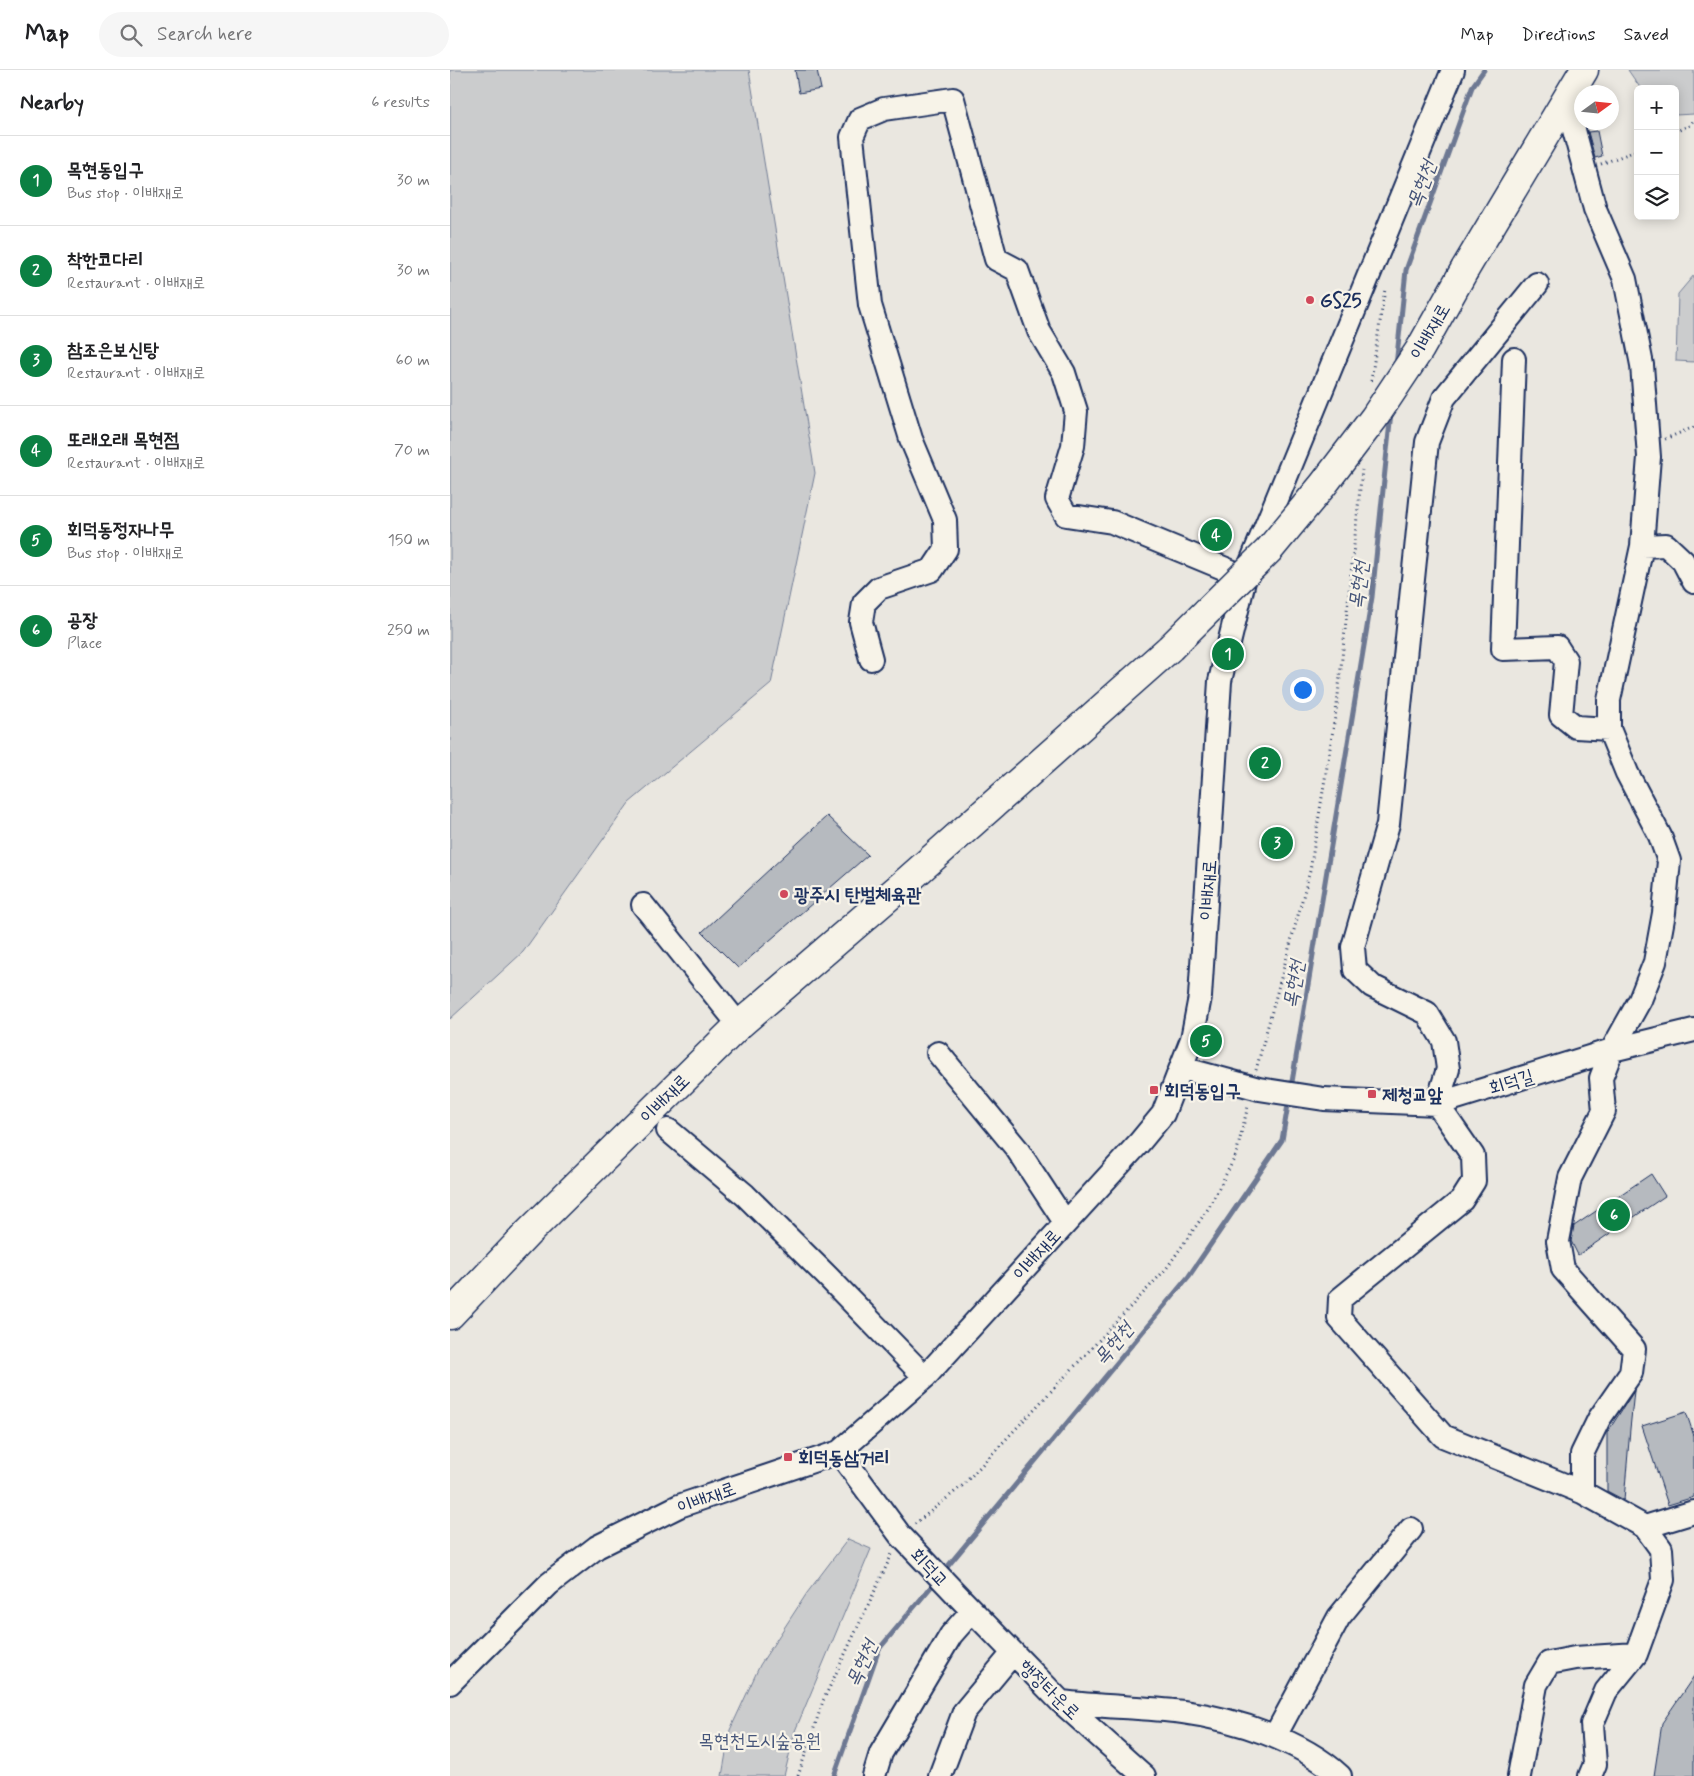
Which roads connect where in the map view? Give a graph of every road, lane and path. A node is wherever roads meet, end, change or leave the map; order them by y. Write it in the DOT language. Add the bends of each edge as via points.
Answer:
graph roads {
  1 [pos="1453,70"];
  2 [pos="1584,70"];
  3 [pos="1566,100"];
  4 [pos="1694,119"];
  5 [pos="1679,130"];
  6 [pos="1634,152"];
  7 [pos="1585,170"];
  8 [pos="1537,284"];
  9 [pos="1514,359"];
  10 [pos="1694,427"];
  11 [pos="1649,447"];
  12 [pos="1642,546"];
  13 [pos="1245,577"];
  14 [pos="1694,582"];
  15 [pos="871,659"];
  16 [pos="1609,729"];
  17 [pos="643,905"];
  18 [pos="739,1025"];
  19 [pos="1694,1030"];
  20 [pos="1612,1050"];
  21 [pos="938,1053"];
  22 [pos="1182,1068"];
  23 [pos="1437,1104"];
  24 [pos="668,1130"];
  25 [pos="1065,1222"];
  26 [pos="450,1315"];
  27 [pos="925,1377"];
  28 [pos="839,1452"];
  29 [pos="1582,1492"];
  30 [pos="1694,1512"];
  31 [pos="1645,1527"];
  32 [pos="1411,1529"];
  33 [pos="966,1604"];
  34 [pos="1012,1653"];
  35 [pos="1636,1654"];
  36 [pos="450,1683"];
  37 [pos="1061,1702"];
  38 [pos="1275,1736"];
  39 [pos="874,1776"];
  40 [pos="940,1776"];
  41 [pos="1144,1776"];
  42 [pos="1340,1776"];
  43 [pos="1518,1776"];
  44 [pos="1590,1776"];
  1 -- 13 [label="street, 이배재로"];
  2 -- 3 [label="main road, 이배재로"];
  3 -- 7 [label="street"];
  3 -- 18 [label="main road, 이배재로, bridge" via="1420,350 1374,418 1270,550 1170,648"];
  4 -- 5 [label="path"];
  6 -- 7 [label="path"];
  7 -- 11 [label="street" via="1595,209 1624,279 1642,365"];
  8 -- 23 [label="street" via="1444,398 1427,442 1388,824 1353,947 1355,970 1372,986 1426,1013 1444,1041 1448,1069"];
  9 -- 16 [label="street" via="1503,649 1557,647 1566,661 1560,715 1576,727"];
  10 -- 11 [label="path"];
  11 -- 12 [label="street"];
  12 -- 14 [label="street" via="1666,545 1683,561"];
  12 -- 16 [label="street" via="1609,700"];
  13 -- 15 [label="street" via="1112,522 1066,515 1057,499 1073,446 1076,411 1064,373 1039,331 1017,270 996,259 953,99 884,108 860,118 852,137 870,305 911,439 946,520 946,549 932,570 879,588 864,604 861,622"];
  13 -- 22 [label="street, 이배재로" via="1220,681 1200,997 1192,1039"];
  16 -- 20 [label="street" via="1669,862 1655,962 1640,1000"];
  17 -- 18 [label="street"];
  18 -- 26 [label="main road, 이배재로" via="528,1232"];
  19 -- 20 [label="street, 회덕길"];
  20 -- 23 [label="street, 회덕길"];
  20 -- 29 [label="street" via="1601,1078 1604,1111 1570,1178 1558,1241 1563,1269 1634,1349 1630,1373 1599,1419 1582,1454"];
  21 -- 25 [label="street" via="1017,1149"];
  22 -- 23 [label="street, 회덕길" via="1259,1089 1324,1098"];
  22 -- 25 [label="street, 이배재로" via="1163,1114"];
  23 -- 29 [label="street" via="1473,1156 1474,1181 1462,1200 1340,1299 1339,1318 1443,1436"];
  24 -- 27 [label="street" via="744,1195"];
  25 -- 27 [label="street, 이배재로"];
  27 -- 28 [label="street, 이배재로"];
  28 -- 33 [label="street, 회덕교" via="900,1535"];
  28 -- 36 [label="street, 이배재로" via="678,1506 597,1547 549,1584"];
  29 -- 31 [label="street"];
  30 -- 31 [label="street"];
  31 -- 35 [label="street" via="1661,1549 1663,1580"];
  32 -- 38 [label="street" via="1339,1617"];
  33 -- 34 [label="street, 행정타운로"];
  33 -- 39 [label="street" via="881,1753"];
  34 -- 37 [label="street, 행정타운로"];
  34 -- 40 [label="street" via="964,1712"];
  35 -- 43 [label="street" via="1549,1662 1536,1685"];
  35 -- 44 [label="street" via="1606,1691 1592,1724 1595,1764"];
  37 -- 38 [label="street" via="1184,1712"];
  37 -- 41 [label="street, 행정타운로"];
  38 -- 42 [label="street" via="1328,1765"];
}
